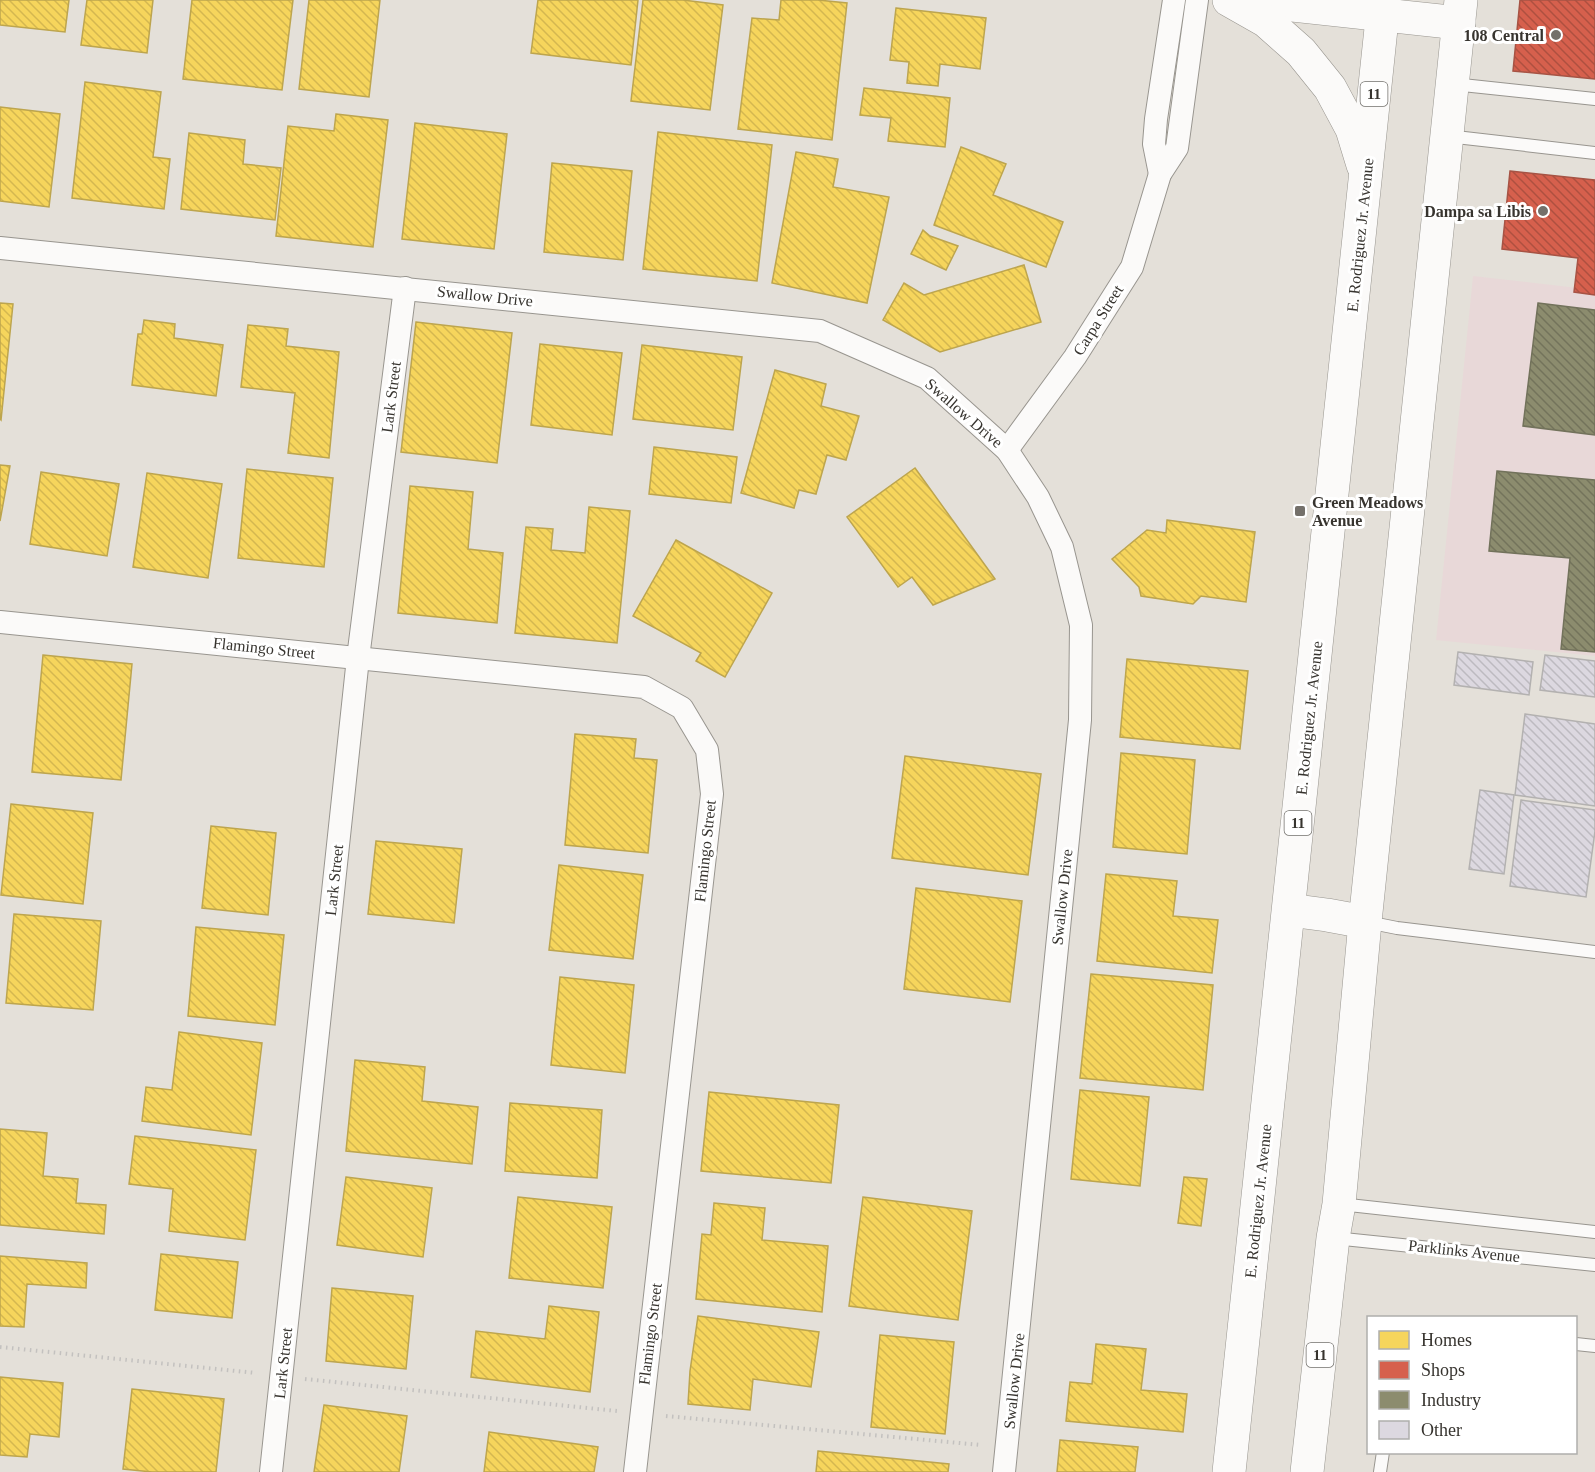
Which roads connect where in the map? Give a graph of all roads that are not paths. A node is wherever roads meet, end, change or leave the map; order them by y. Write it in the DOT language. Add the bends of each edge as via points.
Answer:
graph roads {
  1 [pos="1174,0"];
  2 [pos="1197,0"];
  3 [pos="1229,0"];
  4 [pos="1245,0"];
  5 [pos="1383,7"];
  6 [pos="1460,12"];
  7 [pos="1453,84"];
  8 [pos="1595,99"];
  9 [pos="1447,136"];
  10 [pos="1595,153"];
  11 [pos="1160,174"];
  12 [pos="1366,174"];
  13 [pos="0,248"];
  14 [pos="405,288"];
  15 [pos="1007,450"];
  16 [pos="0,622"];
  17 [pos="358,658"];
  18 [pos="1289,910"];
  19 [pos="1365,922"];
  20 [pos="1595,952"];
  21 [pos="1339,1204"];
  22 [pos="1595,1232"];
  23 [pos="1333,1238"];
  24 [pos="1595,1265"];
  25 [pos="1577,1344"];
  26 [pos="1595,1347"];
  27 [pos="1383,1454"];
  28 [pos="271,1472"];
  29 [pos="635,1472"];
  30 [pos="1004,1472"];
  31 [pos="1229,1472"];
  32 [pos="1308,1472"];
  33 [pos="1380,1472"];
  1 -- 11 [label="street, Carpa Street" via="1154,144"];
  2 -- 11 [label="street, Carpa Street" via="1177,148"];
  3 -- 12 [label="main road" via="1266,21 1301,52 1323,79 1352,129"];
  4 -- 5 [label="main road"];
  5 -- 6 [label="main road"];
  5 -- 12 [label="main road, E. Rodriguez Jr. Avenue / 11"];
  6 -- 7 [label="main road, 11"];
  7 -- 8 [label="lane"];
  7 -- 9 [label="main road, 11"];
  9 -- 10 [label="lane"];
  9 -- 19 [label="main road, 11"];
  11 -- 15 [label="street, Carpa Street" via="1132,267 1075,357"];
  12 -- 18 [label="main road, E. Rodriguez Jr. Avenue / 11"];
  13 -- 14 [label="street, Swallow Drive"];
  14 -- 15 [label="street, Swallow Drive" via="820,331 927,378"];
  14 -- 17 [label="street, Lark Street"];
  15 -- 30 [label="street, Swallow Drive" via="1038,497 1062,547 1081,625 1080,720"];
  16 -- 17 [label="street, Flamingo Street"];
  17 -- 28 [label="street, Lark Street"];
  17 -- 29 [label="street, Flamingo Street" via="644,687 682,708 707,750 712,794"];
  18 -- 19 [label="main road"];
  18 -- 31 [label="main road, E. Rodriguez Jr. Avenue / 11"];
  19 -- 20 [label="lane"];
  19 -- 21 [label="main road, 11"];
  21 -- 22 [label="lane, Parklinks Avenue"];
  21 -- 23 [label="main road, 11"];
  23 -- 24 [label="lane, Parklinks Avenue"];
  23 -- 32 [label="main road, 11"];
  25 -- 26 [label="lane"];
  27 -- 33 [label="lane"];
}
